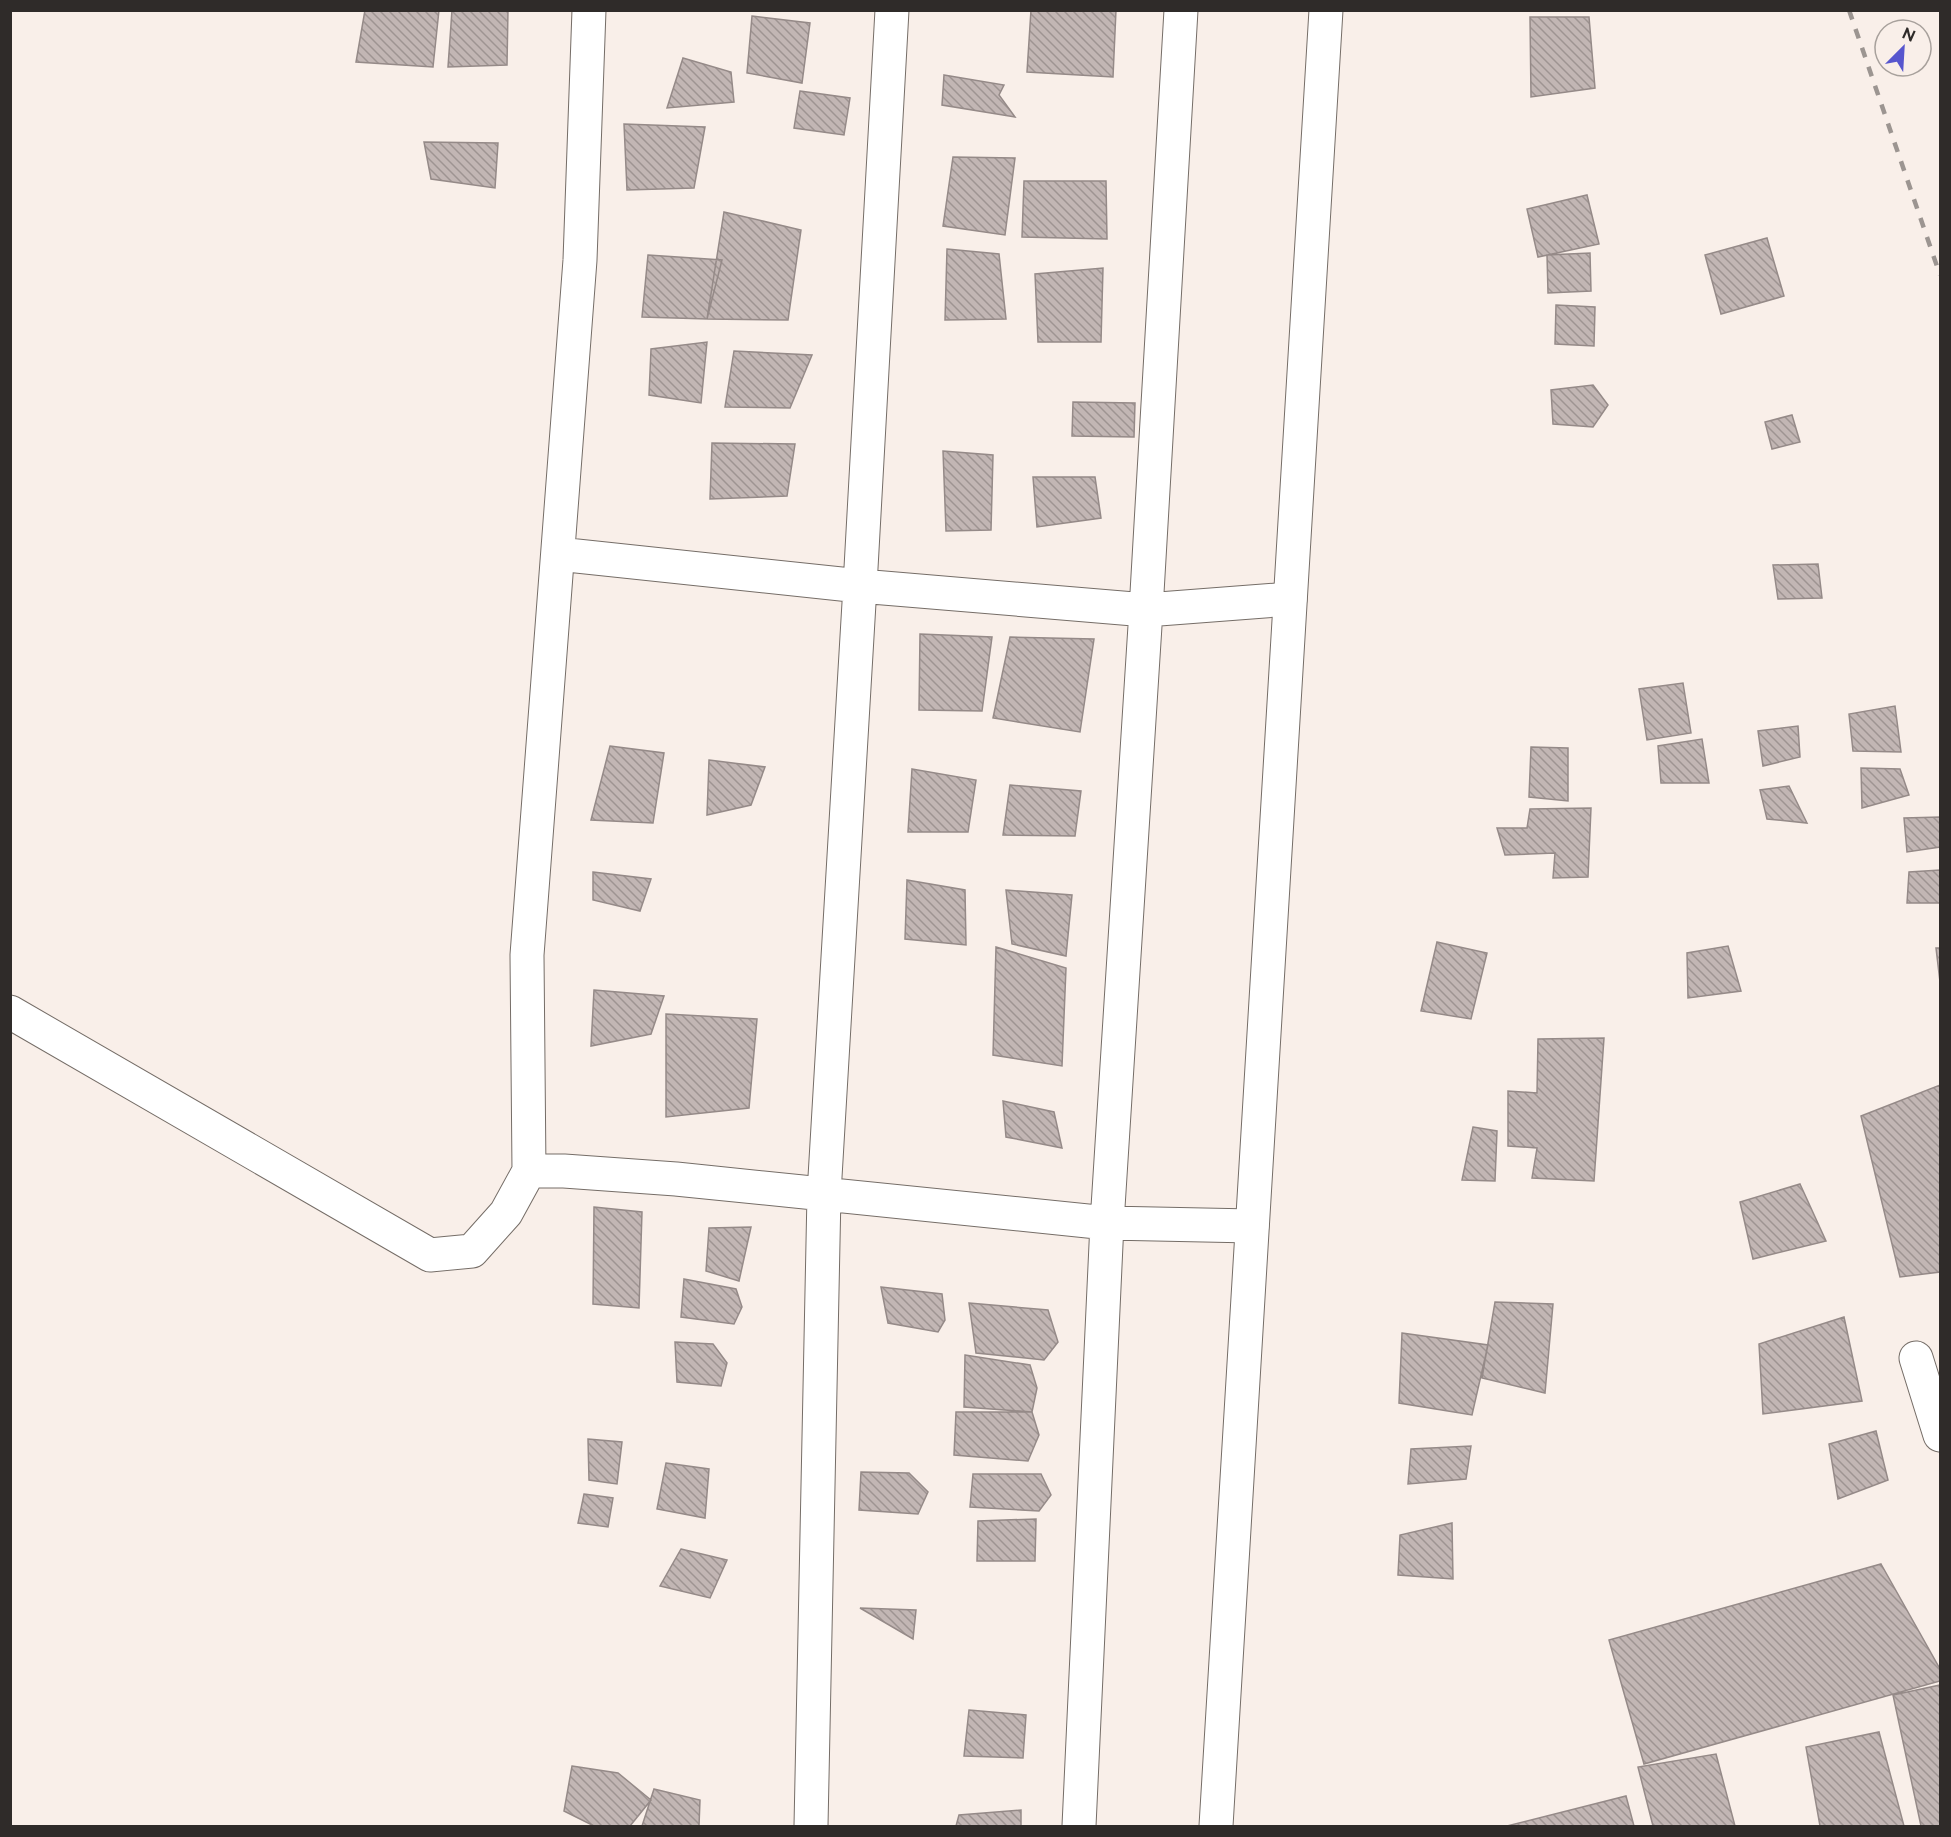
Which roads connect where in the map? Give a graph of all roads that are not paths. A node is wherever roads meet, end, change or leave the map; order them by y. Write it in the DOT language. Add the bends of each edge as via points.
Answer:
graph roads {
  1 [pos="589,10"];
  2 [pos="891,10"];
  3 [pos="1181,10"];
  4 [pos="1326,10"];
  5 [pos="558,554"];
  6 [pos="860,586"];
  7 [pos="1290,599"];
  8 [pos="1146,610"];
  9 [pos="10,1012"];
  10 [pos="529,1171"];
  11 [pos="824,1194"];
  12 [pos="1107,1223"];
  13 [pos="1252,1226"];
  14 [pos="1916,1358"];
  15 [pos="1941,1435"];
  16 [pos="811,1827"];
  17 [pos="1079,1827"];
  18 [pos="1216,1827"];
  1 -- 5 [label="street" via="580,260"];
  2 -- 6 [label="street"];
  3 -- 8 [label="street"];
  4 -- 7 [label="street"];
  5 -- 6 [label="street"];
  5 -- 10 [label="street" via="527,956"];
  6 -- 8 [label="street"];
  6 -- 11 [label="street"];
  7 -- 8 [label="street"];
  7 -- 13 [label="street"];
  8 -- 12 [label="street"];
  9 -- 10 [label="street" via="430,1256 472,1251 507,1213"];
  10 -- 11 [label="street" via="676,1179"];
  11 -- 12 [label="street"];
  11 -- 16 [label="street"];
  12 -- 13 [label="street"];
  12 -- 17 [label="street"];
  13 -- 18 [label="street"];
  14 -- 15 [label="street"];
}
